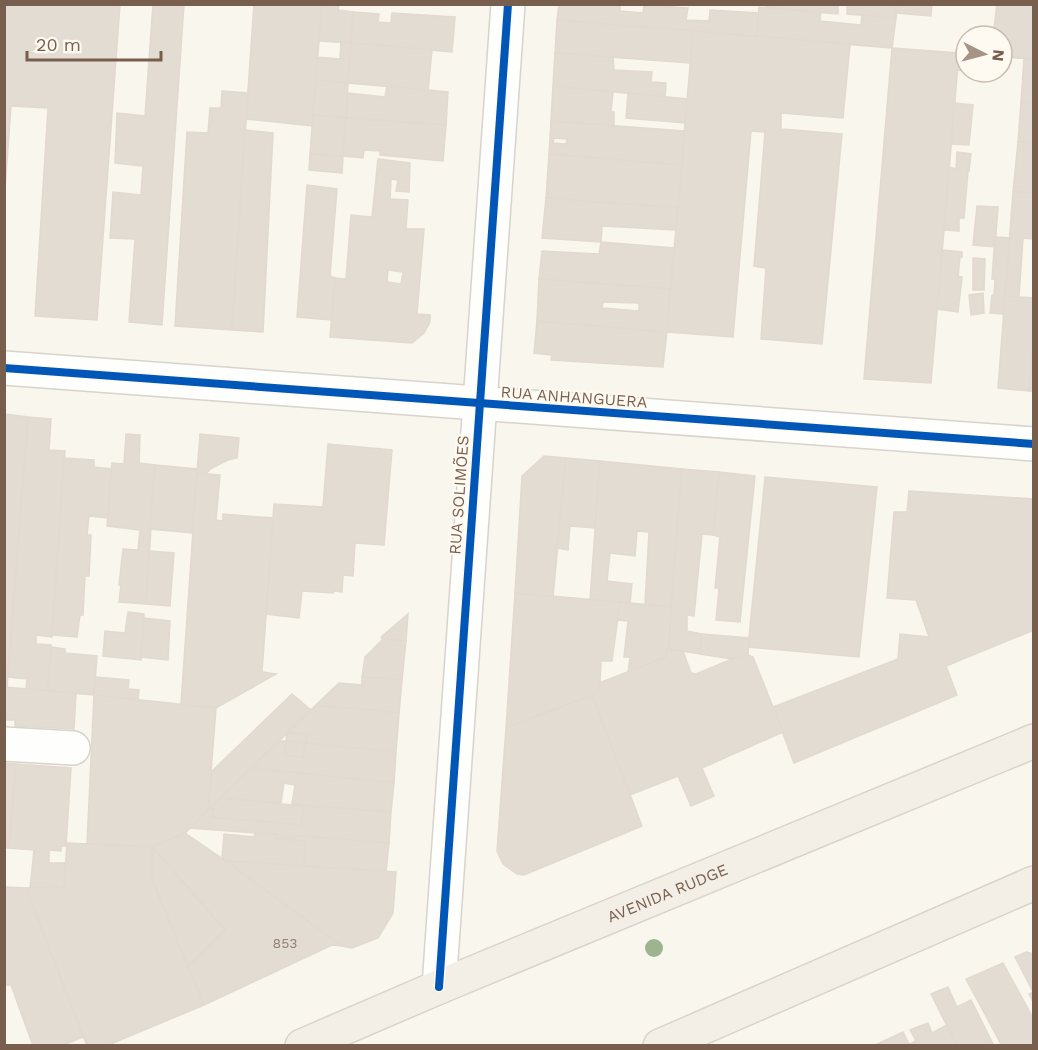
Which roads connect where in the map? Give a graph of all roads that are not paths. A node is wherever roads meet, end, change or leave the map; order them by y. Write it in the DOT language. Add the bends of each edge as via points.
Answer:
graph roads {
  1 [pos="508,4"];
  2 [pos="4,368"];
  3 [pos="480,403"];
  4 [pos="1034,444"];
  5 [pos="1034,741"];
  6 [pos="4,744"];
  7 [pos="73,748"];
  8 [pos="1034,884"];
  9 [pos="439,987"];
  10 [pos="302,1046"];
  11 [pos="660,1046"];
  1 -- 3 [label="street, RUA SOLIMÕES"];
  2 -- 3 [label="street, RUA ANHANGUERA"];
  3 -- 4 [label="street, RUA ANHANGUERA"];
  3 -- 9 [label="street, RUA SOLIMÕES"];
  5 -- 9 [label="main road, AVENIDA RUDGE"];
  6 -- 7 [label="street"];
  8 -- 11 [label="main road"];
  9 -- 10 [label="main road, AVENIDA RUDGE"];
}
